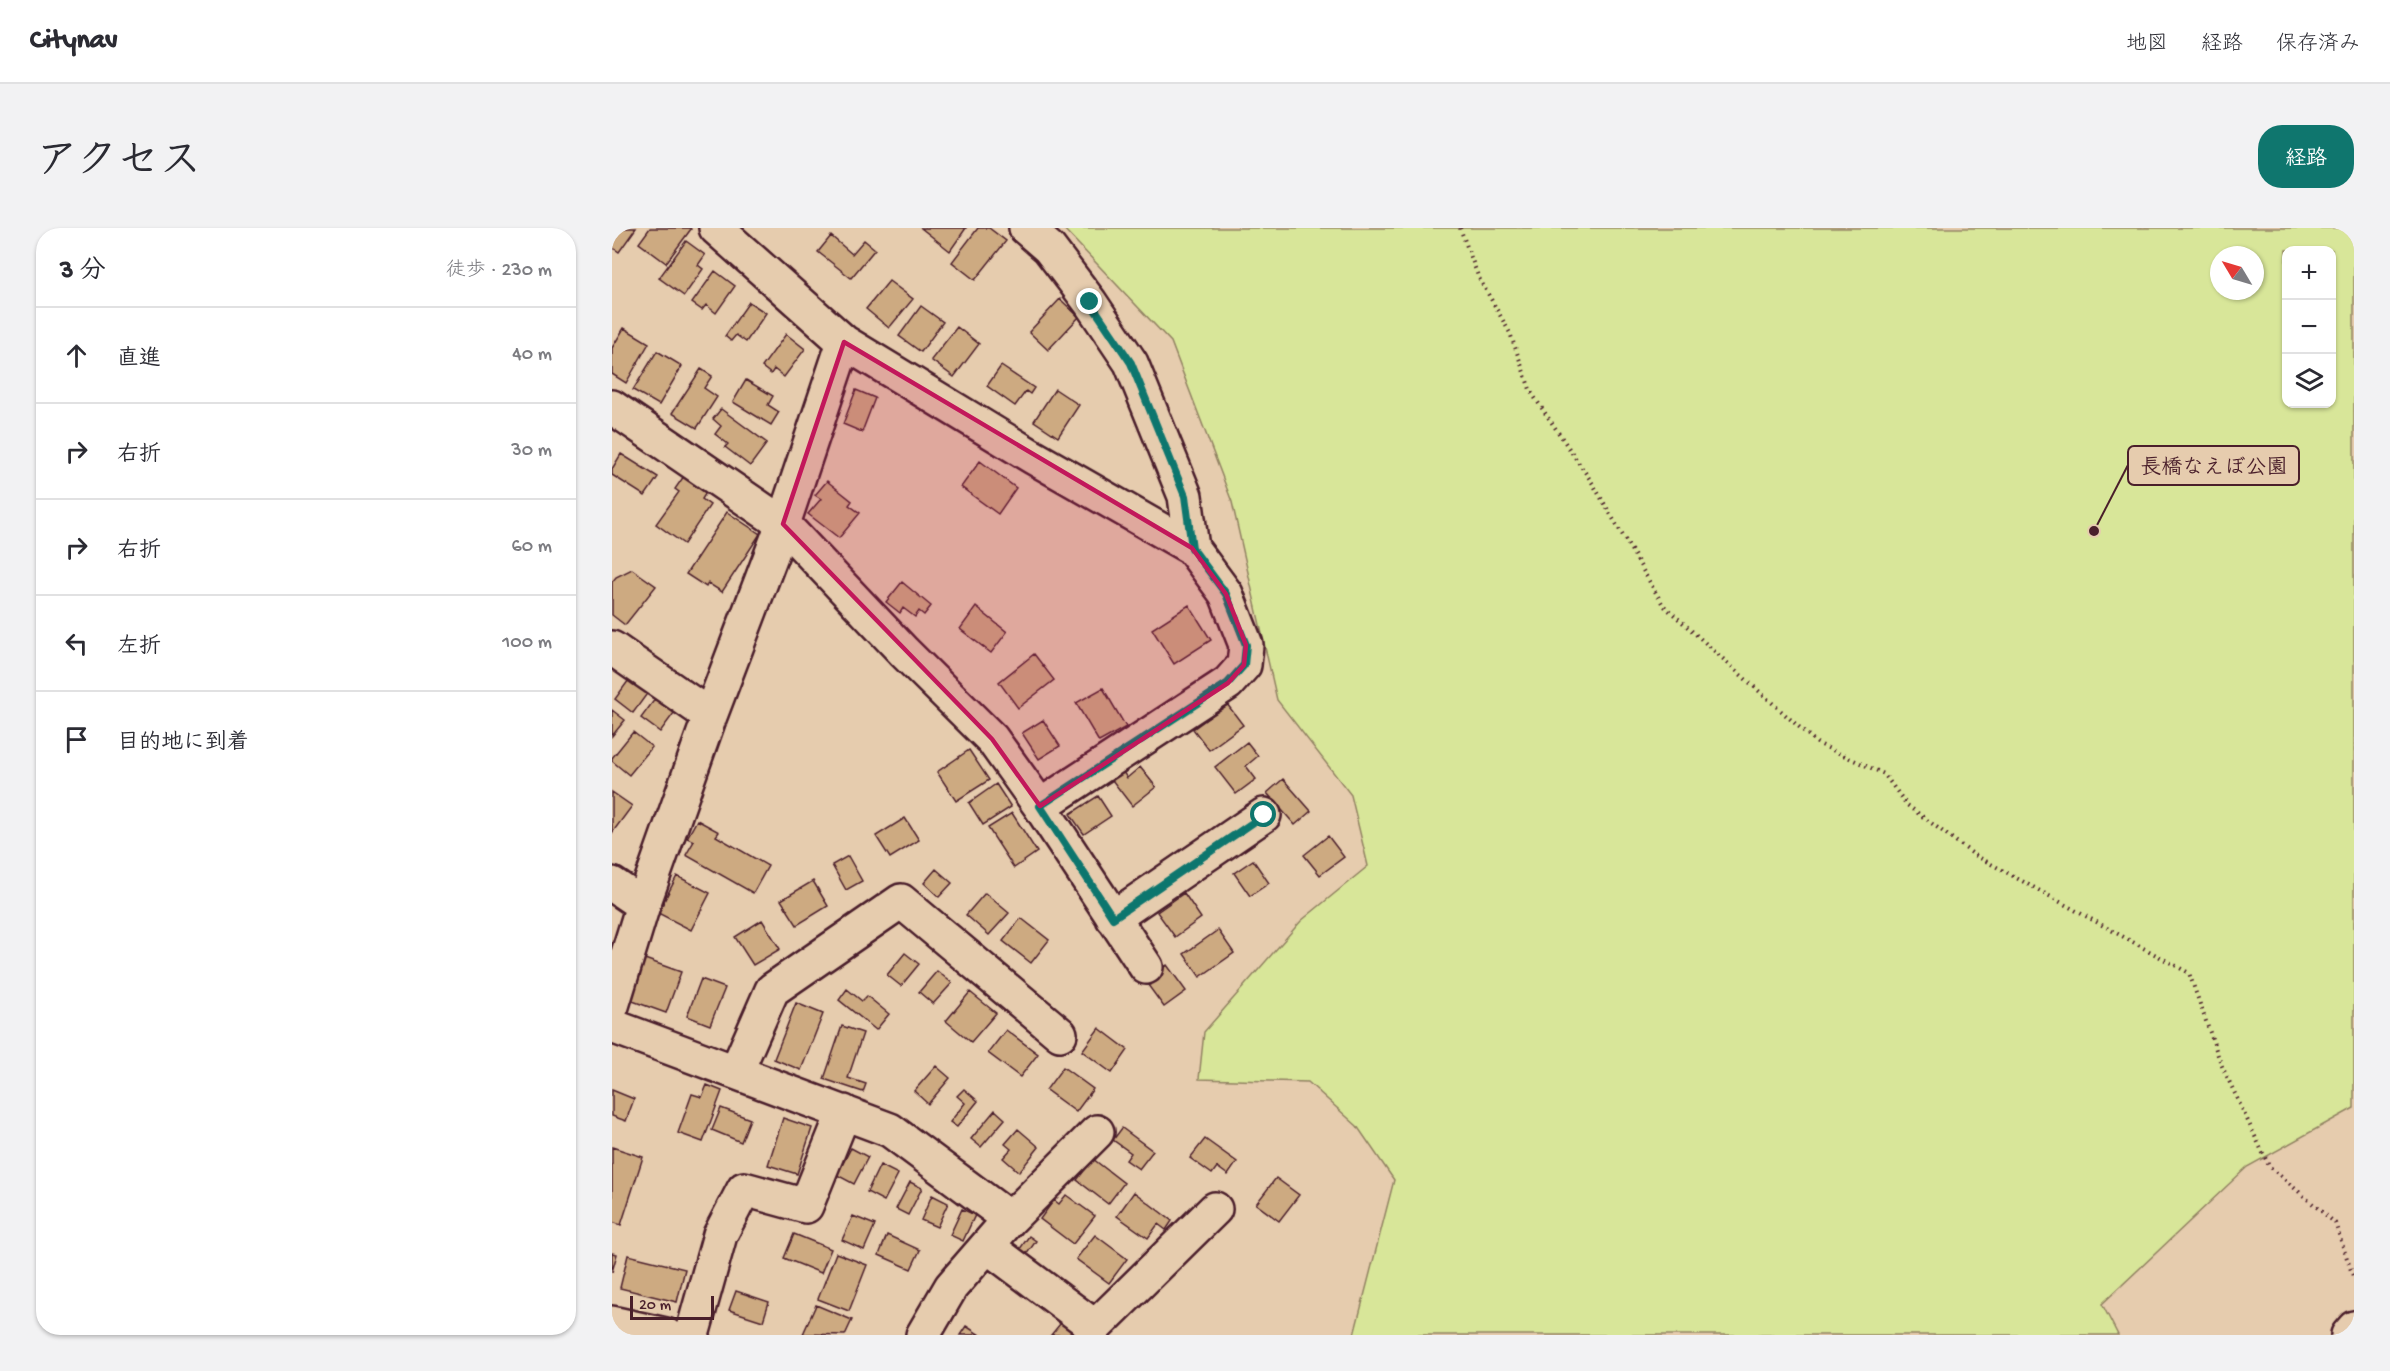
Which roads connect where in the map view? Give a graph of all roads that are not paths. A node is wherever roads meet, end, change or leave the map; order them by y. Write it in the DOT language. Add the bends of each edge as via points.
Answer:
graph roads {
  1 [pos="716,228"];
  2 [pos="1026,228"];
  3 [pos="844,342"];
  4 [pos="612,407"];
  5 [pos="783,524"];
  6 [pos="1192,548"];
  7 [pos="612,648"];
  8 [pos="710,716"];
  9 [pos="1040,806"];
  10 [pos="1264,815"];
  11 [pos="612,884"];
  12 [pos="643,905"];
  13 [pos="1113,918"];
  14 [pos="1146,967"];
  15 [pos="612,1006"];
  16 [pos="612,1026"];
  17 [pos="1060,1034"];
  18 [pos="736,1072"];
  19 [pos="844,1112"];
  20 [pos="1097,1132"];
  21 [pos="1215,1209"];
  22 [pos="1010,1219"];
  23 [pos="987,1246"];
  24 [pos="612,1323"];
  25 [pos="2354,1328"];
  26 [pos="666,1335"];
  27 [pos="692,1335"];
  28 [pos="923,1335"];
  29 [pos="2348,1335"];
  1 -- 3 [label="street"];
  2 -- 6 [label="street" via="1049,248 1131,363 1185,496"];
  3 -- 5 [label="street"];
  3 -- 6 [label="street" via="1032,457"];
  4 -- 5 [label="street"];
  5 -- 8 [label="street"];
  5 -- 9 [label="street" via="992,739"];
  6 -- 9 [label="street" via="1226,594 1246,645 1244,665 1228,683"];
  7 -- 8 [label="street"];
  8 -- 12 [label="street"];
  9 -- 13 [label="street"];
  10 -- 13 [label="street"];
  11 -- 12 [label="street"];
  12 -- 15 [label="street"];
  13 -- 14 [label="street"];
  16 -- 18 [label="street"];
  17 -- 18 [label="street" via="901,901 772,990"];
  18 -- 19 [label="street"];
  19 -- 22 [label="street" via="890,1130"];
  19 -- 27 [label="street" via="806,1206 744,1189 720,1235"];
  20 -- 22 [label="street"];
  21 -- 23 [label="street" via="1095,1327"];
  22 -- 23 [label="street"];
  23 -- 28 [label="street" via="951,1287"];
  24 -- 26 [label="street"];
  25 -- 29 [label="street"];
}
